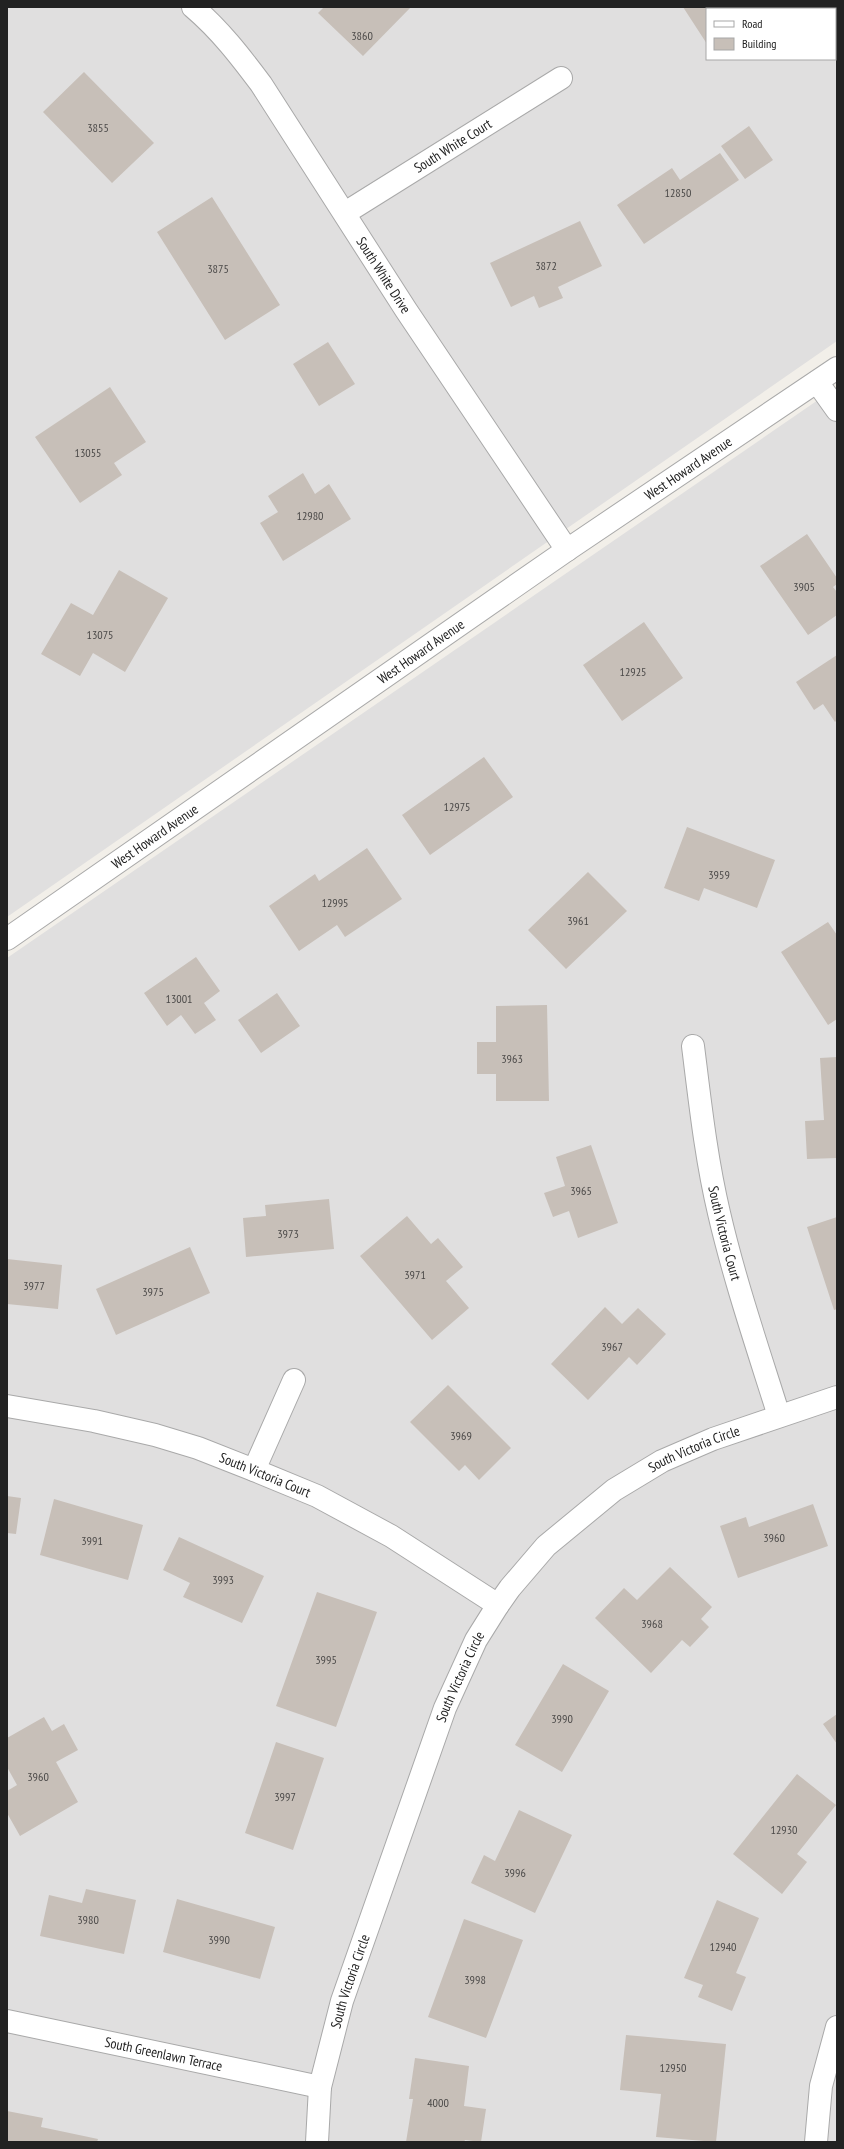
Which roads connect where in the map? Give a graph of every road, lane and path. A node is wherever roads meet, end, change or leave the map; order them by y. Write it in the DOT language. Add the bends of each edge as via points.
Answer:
graph roads {
  1 [pos="193,7"];
  2 [pos="561,78"];
  3 [pos="345,213"];
  4 [pos="837,368"];
  5 [pos="817,382"];
  6 [pos="837,410"];
  7 [pos="567,550"];
  8 [pos="7,939"];
  9 [pos="693,1046"];
  10 [pos="294,1380"];
  11 [pos="837,1397"];
  12 [pos="7,1406"];
  13 [pos="779,1416"];
  14 [pos="254,1470"];
  15 [pos="498,1605"];
  16 [pos="7,2021"];
  17 [pos="837,2027"];
  18 [pos="320,2087"];
  19 [pos="317,2142"];
  20 [pos="816,2142"];
  1 -- 3 [label="street, South White Drive" via="213,24 248,66"];
  2 -- 3 [label="street, South White Court"];
  3 -- 7 [label="street, South White Drive" via="406,310"];
  4 -- 5 [label="street, West Howard Avenue"];
  5 -- 6 [label="street"];
  5 -- 7 [label="street, West Howard Avenue"];
  7 -- 8 [label="street, West Howard Avenue"];
  9 -- 13 [label="street, South Victoria Court" via="704,1136 719,1212 736,1280"];
  10 -- 14 [label="street"];
  11 -- 13 [label="street, South Victoria Circle"];
  12 -- 14 [label="street, South Victoria Court" via="94,1421 155,1435 198,1448"];
  13 -- 15 [label="street, South Victoria Circle" via="713,1439 662,1461 614,1490 546,1546"];
  14 -- 15 [label="street, South Victoria Court" via="317,1496 391,1536"];
  15 -- 18 [label="street, South Victoria Circle" via="476,1640 445,1708 342,2001"];
  16 -- 18 [label="street, South Greenlawn Terrace"];
  17 -- 20 [label="street" via="821,2086"];
  18 -- 19 [label="street, South Victoria Circle"];
}
